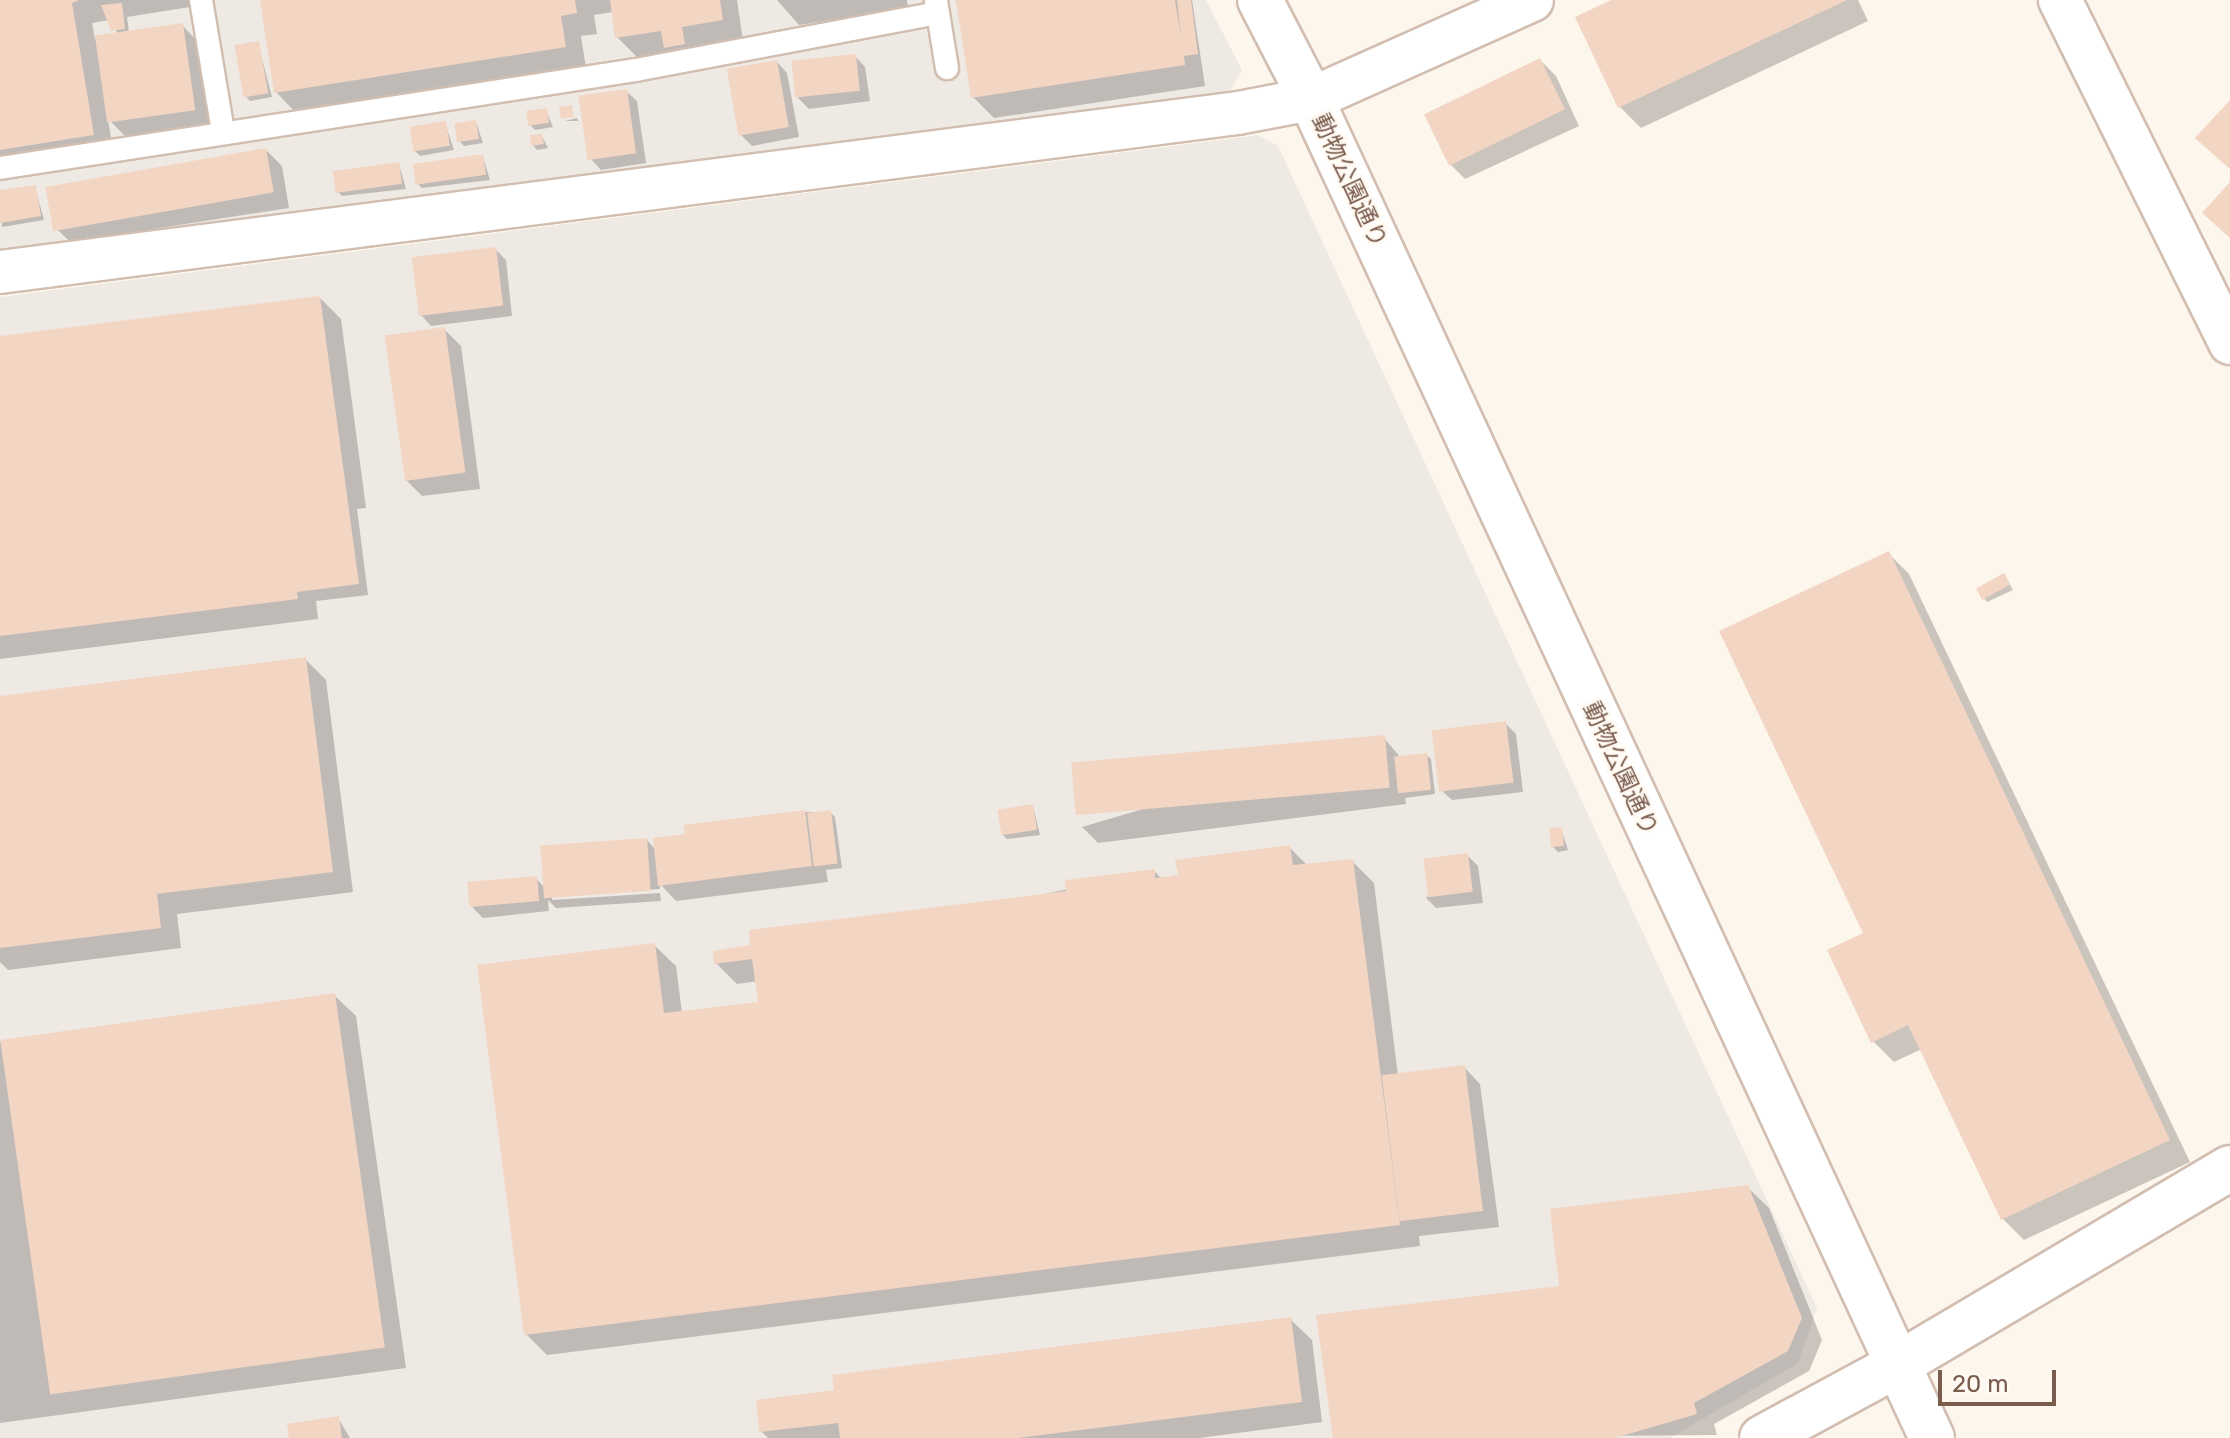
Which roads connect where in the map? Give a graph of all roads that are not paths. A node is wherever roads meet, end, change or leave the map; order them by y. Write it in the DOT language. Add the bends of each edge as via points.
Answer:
graph roads {
  1 [pos="201,0"];
  2 [pos="1260,0"];
  3 [pos="1532,0"];
  4 [pos="2060,0"];
  5 [pos="936,6"];
  6 [pos="947,68"];
  7 [pos="1311,99"];
  8 [pos="223,132"];
  9 [pos="0,168"];
  10 [pos="0,272"];
  11 [pos="2230,343"];
  12 [pos="2230,1168"];
  13 [pos="1897,1365"];
  14 [pos="1762,1438"];
  15 [pos="1932,1438"];
  1 -- 8 [label="lane"];
  2 -- 7 [label="street, 動物公園通り"];
  3 -- 7 [label="street"];
  4 -- 11 [label="street"];
  5 -- 6 [label="lane"];
  5 -- 8 [label="lane" via="636,70"];
  7 -- 10 [label="street" via="1238,113"];
  7 -- 13 [label="street, 動物公園通り"];
  8 -- 9 [label="lane"];
  12 -- 13 [label="street"];
  13 -- 14 [label="street"];
  13 -- 15 [label="street, 動物公園通り"];
}
